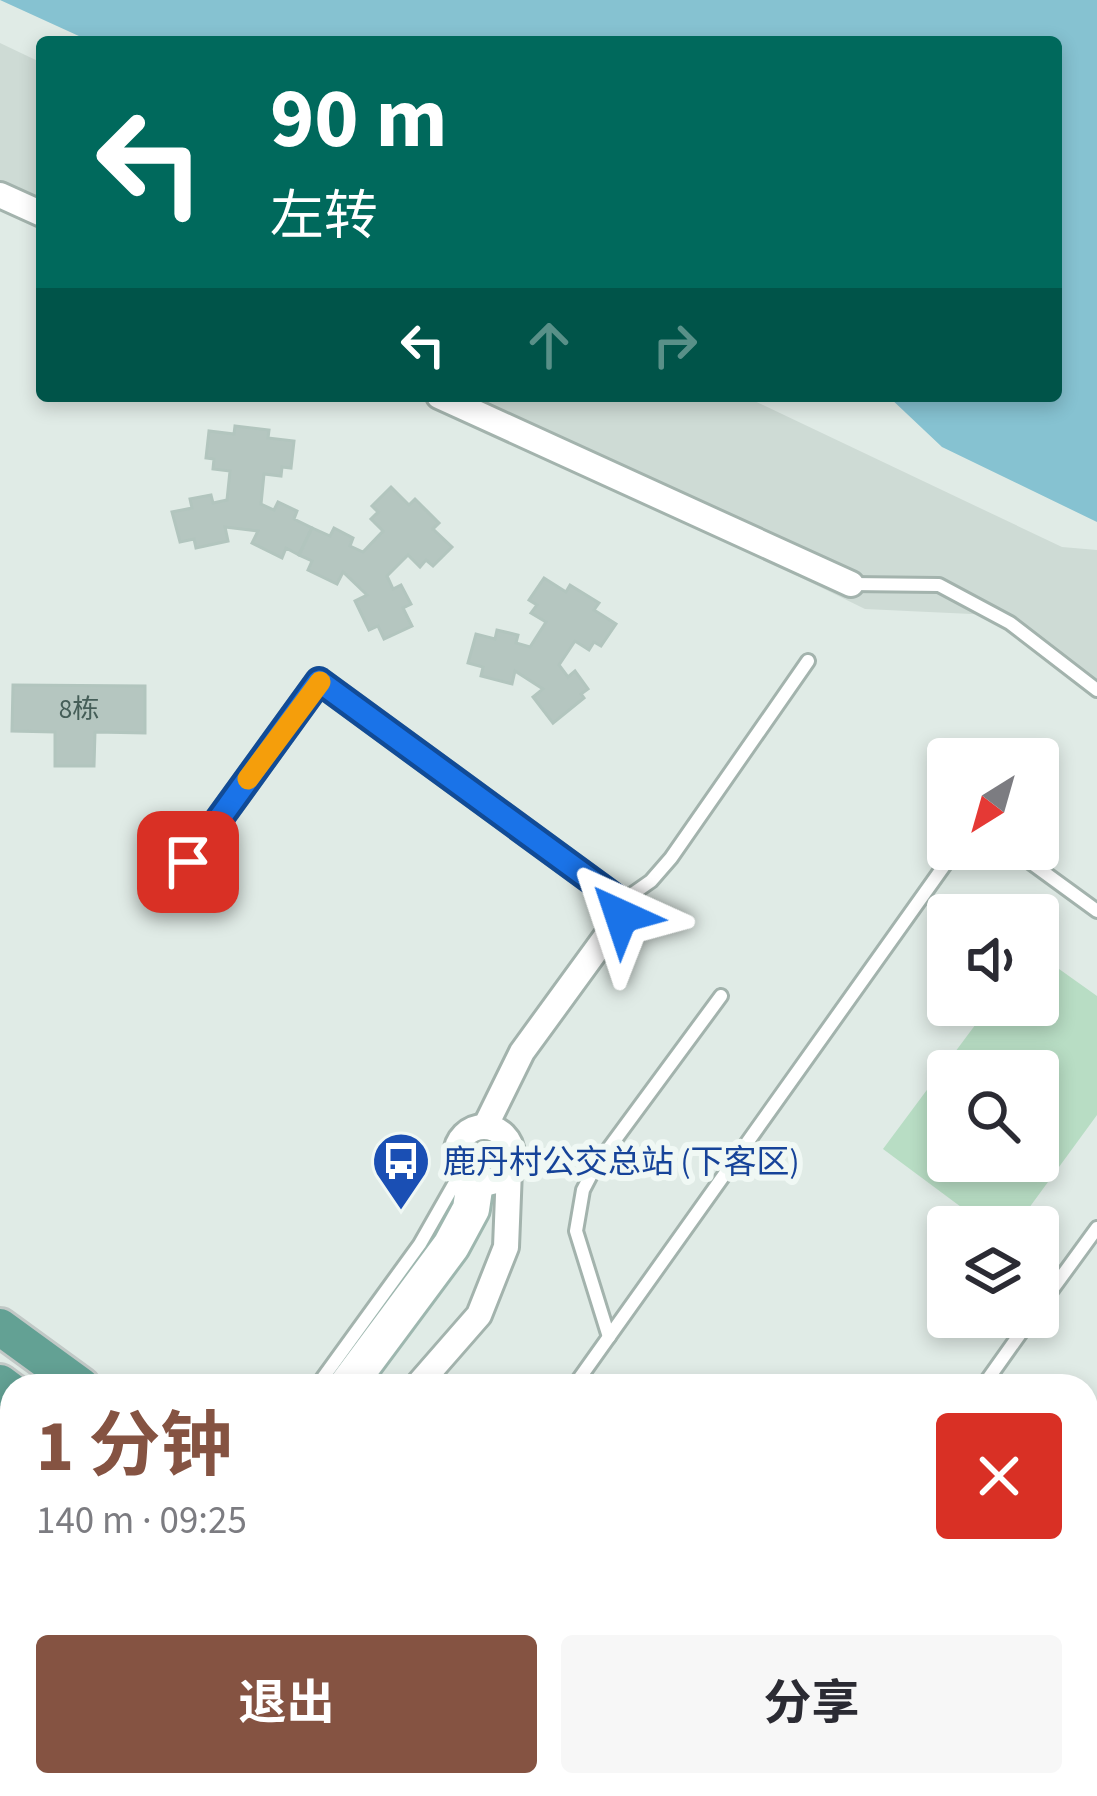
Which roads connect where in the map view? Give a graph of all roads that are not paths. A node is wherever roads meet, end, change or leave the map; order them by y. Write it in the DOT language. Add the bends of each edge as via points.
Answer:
graph roads {
  1 [pos="0,195"];
  2 [pos="36,211"];
  3 [pos="452,402"];
  4 [pos="851,584"];
  5 [pos="808,661"];
  6 [pos="1097,691"];
  7 [pos="188,862"];
  8 [pos="941,870"];
  9 [pos="1041,870"];
  10 [pos="621,902"];
  11 [pos="1097,911"];
  12 [pos="721,996"];
  13 [pos="485,1127"];
  14 [pos="482,1174"];
  15 [pos="1097,1228"];
  16 [pos="1059,1280"];
  17 [pos="0,1327"];
  18 [pos="609,1337"];
  19 [pos="1017,1338"];
  20 [pos="65,1374"];
  21 [pos="326,1374"];
  22 [pos="356,1374"];
  23 [pos="427,1374"];
  24 [pos="583,1374"];
  25 [pos="991,1374"];
  1 -- 2 [label="street"];
  3 -- 4 [label="street"];
  4 -- 6 [label="lane" via="939,585 1010,623"];
  5 -- 10 [label="lane" via="671,858"];
  7 -- 10 [label="street" via="319,681"];
  8 -- 18 [label="lane"];
  9 -- 11 [label="lane"];
  10 -- 13 [label="street" via="621,916 522,1052"];
  12 -- 18 [label="lane" via="584,1190 575,1231"];
  13 -- 14 [label="street" via="461,1138 456,1155"];
  13 -- 14 [label="street" via="503,1134 513,1161"];
  14 -- 21 [label="lane"];
  14 -- 22 [label="street" via="451,1246"];
  14 -- 23 [label="street" via="506,1247 479,1315"];
  15 -- 16 [label="lane"];
  17 -- 20 [label="main road"];
  18 -- 24 [label="lane"];
  19 -- 25 [label="lane"];
}
